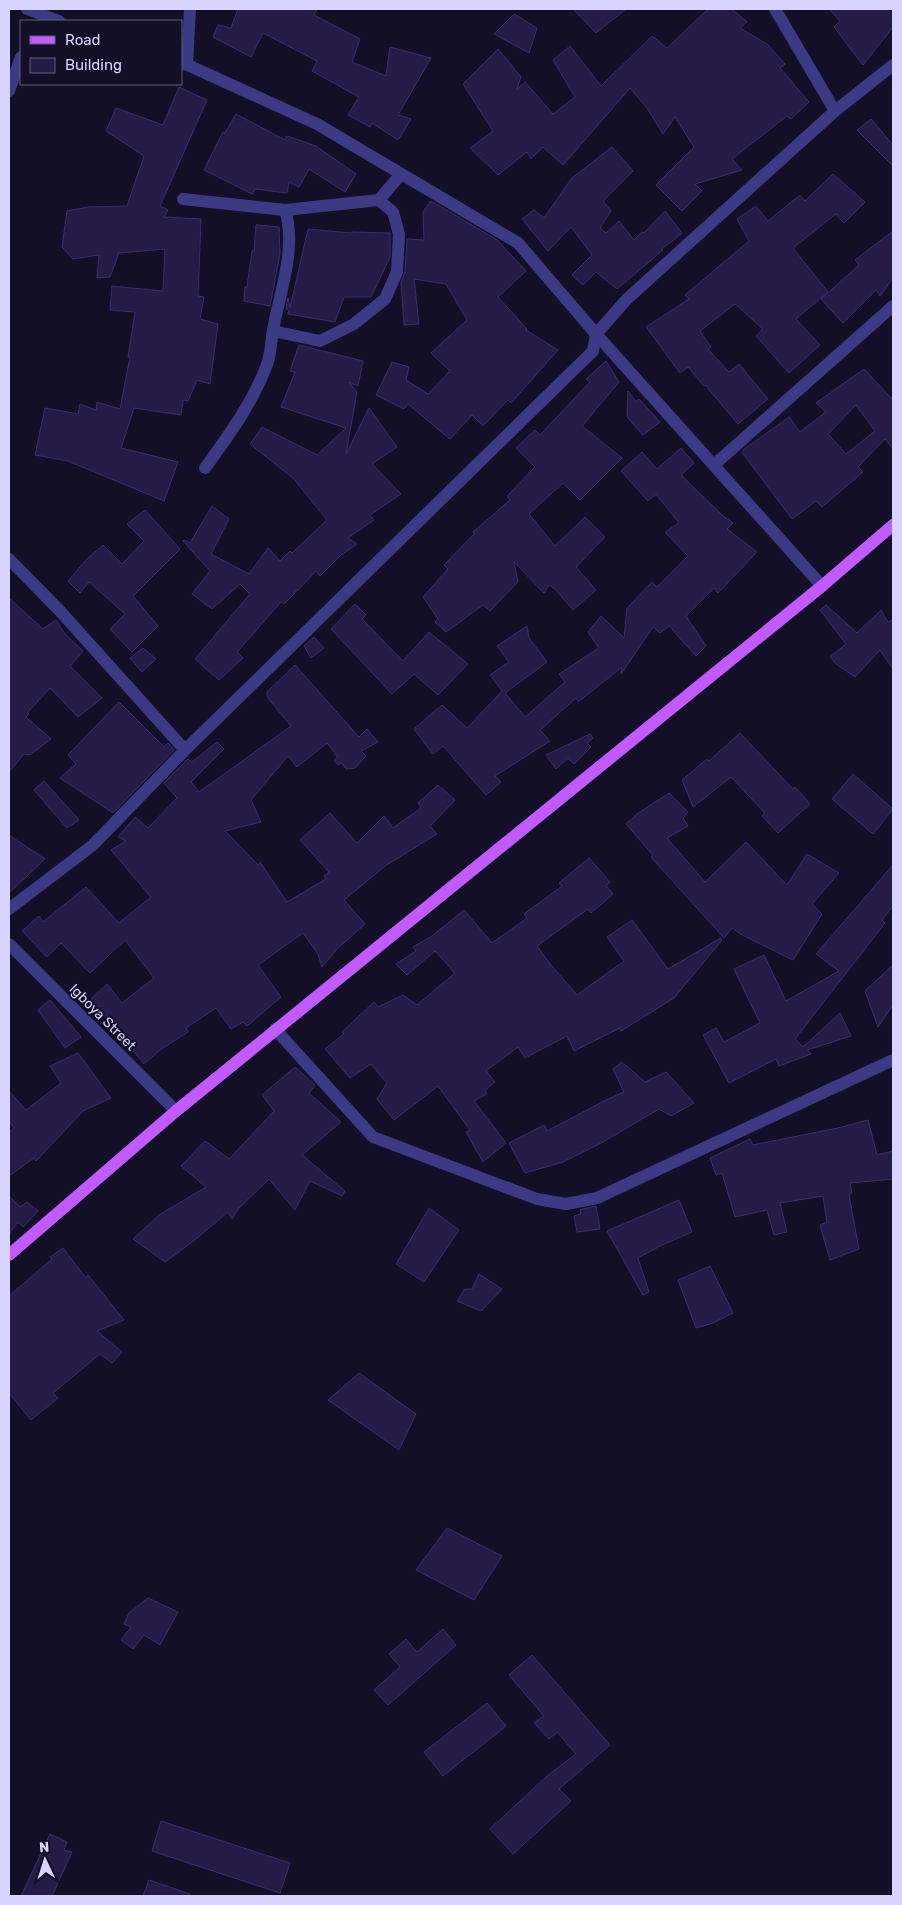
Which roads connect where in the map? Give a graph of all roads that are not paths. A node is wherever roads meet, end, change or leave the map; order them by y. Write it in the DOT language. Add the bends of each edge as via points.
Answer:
graph roads {
  1 [pos="190,9"];
  2 [pos="775,9"];
  3 [pos="33,15"];
  4 [pos="55,20"];
  5 [pos="20,60"];
  6 [pos="184,63"];
  7 [pos="893,65"];
  8 [pos="9,91"];
  9 [pos="835,111"];
  10 [pos="401,174"];
  11 [pos="182,199"];
  12 [pos="379,200"];
  13 [pos="284,210"];
  14 [pos="893,306"];
  15 [pos="273,331"];
  16 [pos="596,334"];
  17 [pos="714,465"];
  18 [pos="205,468"];
  19 [pos="893,525"];
  20 [pos="9,559"];
  21 [pos="822,586"];
  22 [pos="185,750"];
  23 [pos="9,909"];
  24 [pos="9,944"];
  25 [pos="275,1029"];
  26 [pos="893,1060"];
  27 [pos="176,1110"];
  28 [pos="9,1255"];
  1 -- 6 [label="street"];
  2 -- 9 [label="street"];
  3 -- 4 [label="street"];
  5 -- 8 [label="street"];
  6 -- 10 [label="street" via="317,124"];
  7 -- 9 [label="street"];
  9 -- 16 [label="street" via="627,299"];
  10 -- 12 [label="street"];
  10 -- 16 [label="street" via="518,243"];
  11 -- 13 [label="street"];
  12 -- 13 [label="street"];
  12 -- 15 [label="street" via="392,212 399,234 397,272 385,299 354,324 320,341"];
  13 -- 15 [label="street" via="288,221 287,264"];
  14 -- 17 [label="street"];
  15 -- 18 [label="street" via="267,366 238,421"];
  16 -- 17 [label="street"];
  16 -- 22 [label="street" via="593,351"];
  17 -- 21 [label="street"];
  19 -- 21 [label="main road"];
  20 -- 22 [label="street"];
  21 -- 25 [label="main road"];
  22 -- 23 [label="street" via="93,845"];
  24 -- 27 [label="street, Igboya Street"];
  25 -- 26 [label="street" via="373,1137 537,1199 566,1204 598,1198"];
  25 -- 27 [label="main road"];
  27 -- 28 [label="main road"];
}
